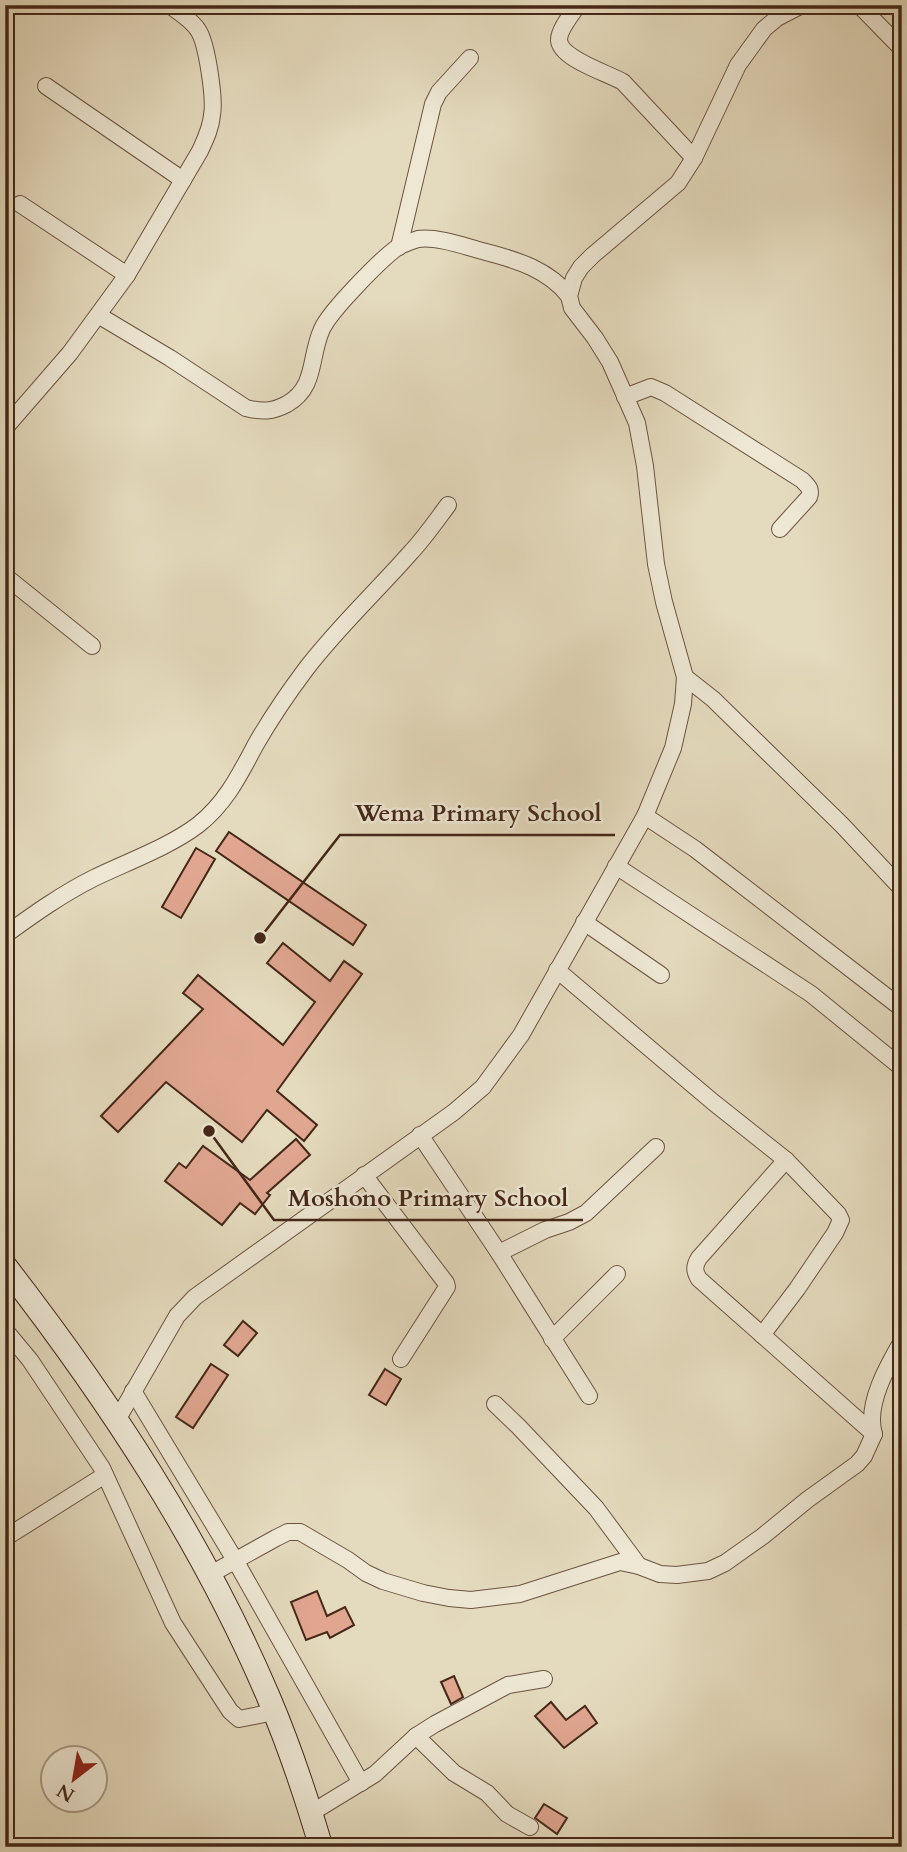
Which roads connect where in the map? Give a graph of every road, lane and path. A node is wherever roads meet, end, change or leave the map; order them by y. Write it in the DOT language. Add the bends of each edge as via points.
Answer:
graph roads {
  1 [pos="170,5"];
  2 [pos="578,5"];
  3 [pos="802,5"];
  4 [pos="859,5"];
  5 [pos="902,49"];
  6 [pos="470,58"];
  7 [pos="46,86"];
  8 [pos="694,158"];
  9 [pos="183,180"];
  10 [pos="20,204"];
  11 [pos="399,247"];
  12 [pos="127,275"];
  13 [pos="569,296"];
  14 [pos="98,316"];
  15 [pos="625,397"];
  16 [pos="8,419"];
  17 [pos="447,505"];
  18 [pos="780,529"];
  19 [pos="5,576"];
  20 [pos="92,646"];
  21 [pos="685,677"];
  22 [pos="645,816"];
  23 [pos="616,866"];
  24 [pos="902,889"];
  25 [pos="584,922"];
  26 [pos="5,935"];
  27 [pos="557,970"];
  28 [pos="661,975"];
  29 [pos="900,1007"];
  30 [pos="902,1068"];
  31 [pos="420,1135"];
  32 [pos="656,1147"];
  33 [pos="786,1160"];
  34 [pos="364,1175"];
  35 [pos="499,1253"];
  36 [pos="5,1266"];
  37 [pos="617,1274"];
  38 [pos="5,1331"];
  39 [pos="762,1335"];
  40 [pos="552,1339"];
  41 [pos="902,1341"];
  42 [pos="401,1359"];
  43 [pos="133,1391"];
  44 [pos="589,1396"];
  45 [pos="495,1404"];
  46 [pos="117,1420"];
  47 [pos="874,1434"];
  48 [pos="105,1475"];
  49 [pos="5,1538"];
  50 [pos="235,1560"];
  51 [pos="639,1566"];
  52 [pos="209,1575"];
  53 [pos="544,1679"];
  54 [pos="274,1712"];
  55 [pos="416,1736"];
  56 [pos="361,1783"];
  57 [pos="311,1812"];
  58 [pos="530,1827"];
  59 [pos="321,1847"];
  1 -- 9 [label="street" via="193,23 206,48 213,114 208,134"];
  2 -- 8 [label="street" via="561,33 562,48 579,62 623,82"];
  3 -- 8 [label="street" via="764,29 738,65"];
  4 -- 5 [label="street"];
  6 -- 11 [label="street" via="433,104"];
  7 -- 9 [label="street"];
  8 -- 13 [label="street" via="669,192 581,267"];
  9 -- 12 [label="street"];
  10 -- 12 [label="street"];
  11 -- 13 [label="street" via="431,239 507,257 545,274"];
  11 -- 14 [label="street" via="325,323 300,394 269,411 246,408"];
  12 -- 14 [label="street"];
  13 -- 15 [label="street" via="572,308 610,362"];
  14 -- 16 [label="street" via="46,382"];
  15 -- 18 [label="street" via="651,387 665,393 802,480 809,487 809,497"];
  15 -- 21 [label="street" via="637,423 656,564"];
  17 -- 26 [label="street" via="305,670 229,794 213,810 197,825 62,896"];
  19 -- 20 [label="street"];
  21 -- 22 [label="street" via="673,748"];
  21 -- 24 [label="street" via="842,825"];
  22 -- 23 [label="street"];
  22 -- 29 [label="street" via="695,849"];
  23 -- 25 [label="street"];
  23 -- 30 [label="street" via="811,994"];
  25 -- 27 [label="street"];
  25 -- 28 [label="street"];
  27 -- 31 [label="street" via="522,1035 483,1087"];
  27 -- 33 [label="street"];
  31 -- 34 [label="street"];
  31 -- 35 [label="street"];
  32 -- 35 [label="street" via="586,1213"];
  33 -- 39 [label="street" via="841,1220"];
  33 -- 39 [label="street" via="695,1268 699,1279"];
  34 -- 42 [label="street" via="447,1287"];
  34 -- 43 [label="street" via="186,1305"];
  35 -- 40 [label="street"];
  36 -- 46 [label="main road"];
  37 -- 40 [label="street"];
  38 -- 48 [label="street" via="30,1360"];
  39 -- 47 [label="street"];
  40 -- 44 [label="street"];
  41 -- 47 [label="street" via="876,1395"];
  43 -- 46 [label="street"];
  43 -- 50 [label="street"];
  45 -- 51 [label="street" via="596,1508"];
  46 -- 52 [label="main road"];
  47 -- 51 [label="street" via="857,1464 725,1563 708,1571 677,1575"];
  48 -- 49 [label="street"];
  48 -- 54 [label="street" via="173,1623 230,1710 239,1719"];
  50 -- 51 [label="street" via="288,1532 300,1531 383,1581 471,1600 520,1594 620,1562"];
  50 -- 52 [label="street"];
  50 -- 56 [label="street"];
  52 -- 54 [label="main road"];
  53 -- 55 [label="street" via="508,1685"];
  54 -- 57 [label="main road"];
  55 -- 56 [label="street"];
  55 -- 58 [label="street" via="454,1773"];
  56 -- 57 [label="street"];
  57 -- 59 [label="main road"];
}
